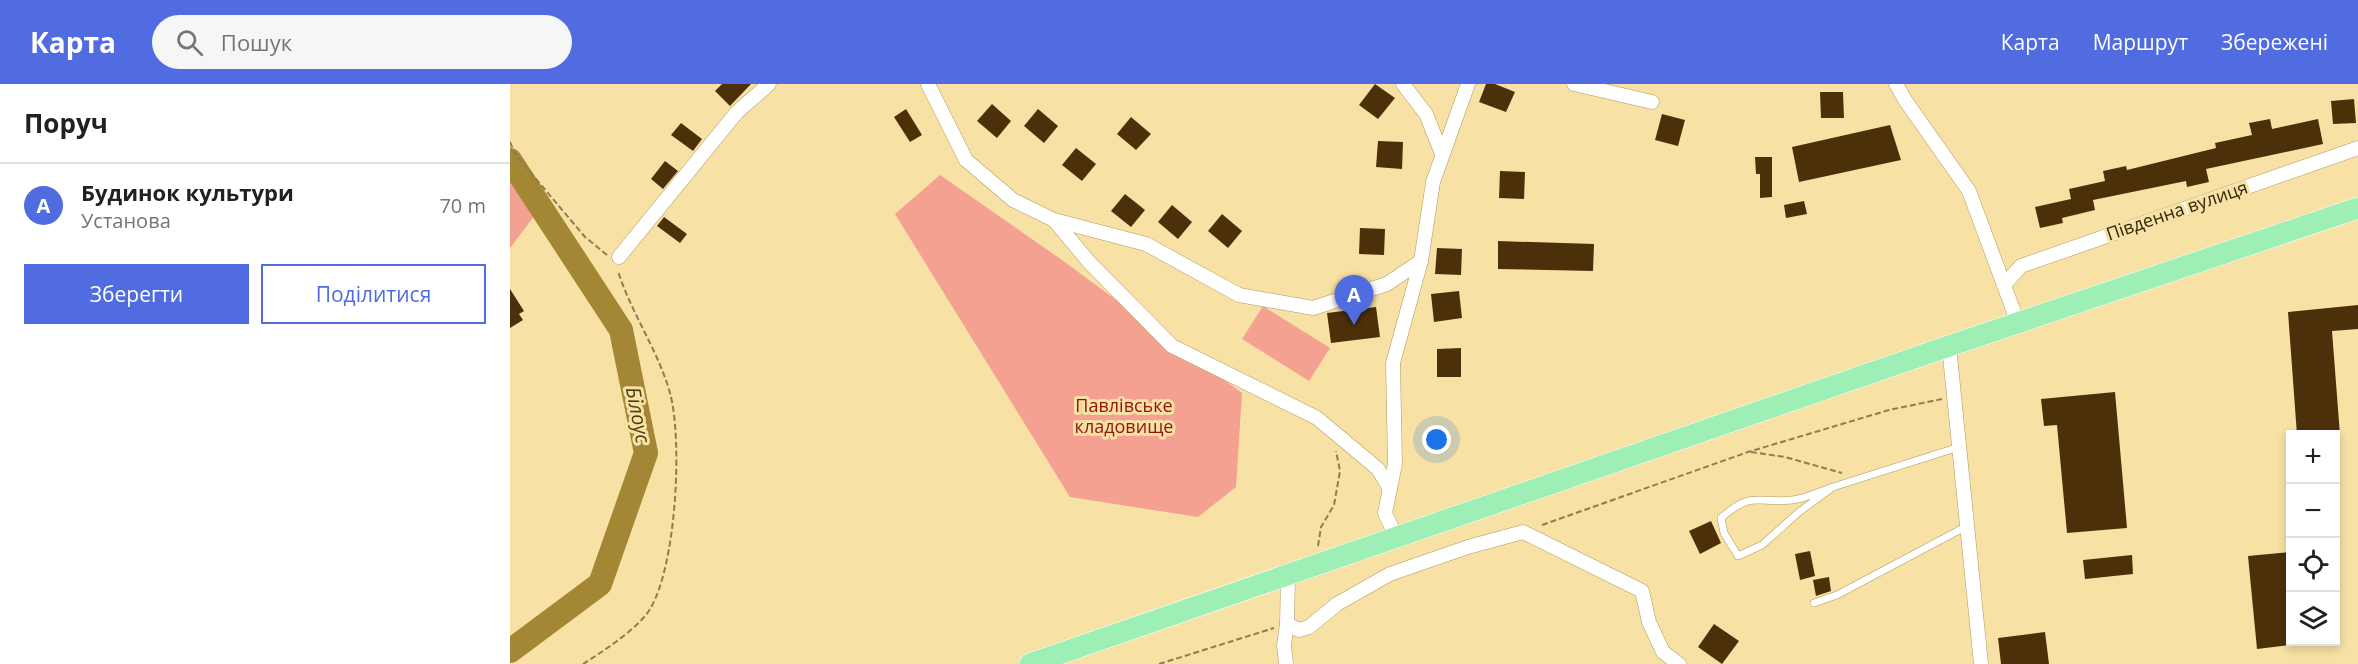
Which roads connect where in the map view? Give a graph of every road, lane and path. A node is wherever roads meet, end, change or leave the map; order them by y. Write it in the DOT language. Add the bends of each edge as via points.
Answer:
graph roads {
  1 [pos="769,84"];
  2 [pos="928,84"];
  3 [pos="1403,84"];
  4 [pos="1468,84"];
  5 [pos="1574,84"];
  6 [pos="1896,84"];
  7 [pos="1652,102"];
  8 [pos="510,142"];
  9 [pos="2358,147"];
  10 [pos="1442,154"];
  11 [pos="2358,208"];
  12 [pos="1054,220"];
  13 [pos="619,257"];
  14 [pos="1421,261"];
  15 [pos="2004,285"];
  16 [pos="2018,323"];
  17 [pos="1949,346"];
  18 [pos="1954,396"];
  19 [pos="1329,429"];
  20 [pos="1959,447"];
  21 [pos="1748,452"];
  22 [pos="1862,478"];
  23 [pos="1833,487"];
  24 [pos="1390,489"];
  25 [pos="1967,526"];
  26 [pos="1523,532"];
  27 [pos="1396,537"];
  28 [pos="1318,548"];
  29 [pos="1288,575"];
  30 [pos="1814,603"];
  31 [pos="1287,624"];
  32 [pos="583,664"];
  33 [pos="1030,664"];
  34 [pos="1159,664"];
  35 [pos="1286,664"];
  36 [pos="1679,664"];
  37 [pos="1981,664"];
  1 -- 13 [label="street" via="737,112"];
  2 -- 12 [label="street" via="966,160 1013,200"];
  3 -- 10 [label="street" via="1426,114"];
  4 -- 10 [label="street"];
  5 -- 7 [label="street"];
  6 -- 15 [label="street" via="1969,190"];
  8 -- 13 [label="path" via="515,154 585,237 611,258"];
  9 -- 15 [label="street, Південна вулиця" via="2020,266"];
  10 -- 14 [label="street" via="1433,182"];
  11 -- 16 [label="main road"];
  12 -- 14 [label="street" via="1146,244 1239,295 1313,308 1387,284"];
  12 -- 19 [label="street" via="1089,262 1172,346 1317,418"];
  13 -- 32 [label="path" via="617,267 626,297 670,393 675,487 671,537 664,576 650,611 617,641"];
  14 -- 24 [label="street" via="1393,363 1395,464"];
  15 -- 16 [label="street"];
  16 -- 17 [label="main road"];
  17 -- 18 [label="street"];
  17 -- 27 [label="main road"];
  18 -- 20 [label="street"];
  18 -- 21 [label="path" via="1890,410"];
  19 -- 24 [label="street" via="1378,469"];
  19 -- 28 [label="path" via="1340,471 1334,505 1321,526"];
  20 -- 22 [label="lane"];
  20 -- 25 [label="street"];
  21 -- 22 [label="path" via="1785,457"];
  21 -- 26 [label="path"];
  22 -- 23 [label="lane"];
  23 -- 23 [label="lane" via="1762,545 1738,556 1724,533 1720,518 1738,503 1755,499 1793,500"];
  24 -- 27 [label="street" via="1385,513"];
  25 -- 30 [label="lane" via="1837,595"];
  25 -- 37 [label="street"];
  26 -- 31 [label="street" via="1390,574 1337,604 1309,627 1299,630"];
  26 -- 36 [label="street" via="1642,591 1649,622 1664,652"];
  27 -- 29 [label="main road"];
  29 -- 31 [label="street"];
  29 -- 33 [label="main road"];
  31 -- 34 [label="path"];
  31 -- 35 [label="street"];
}
